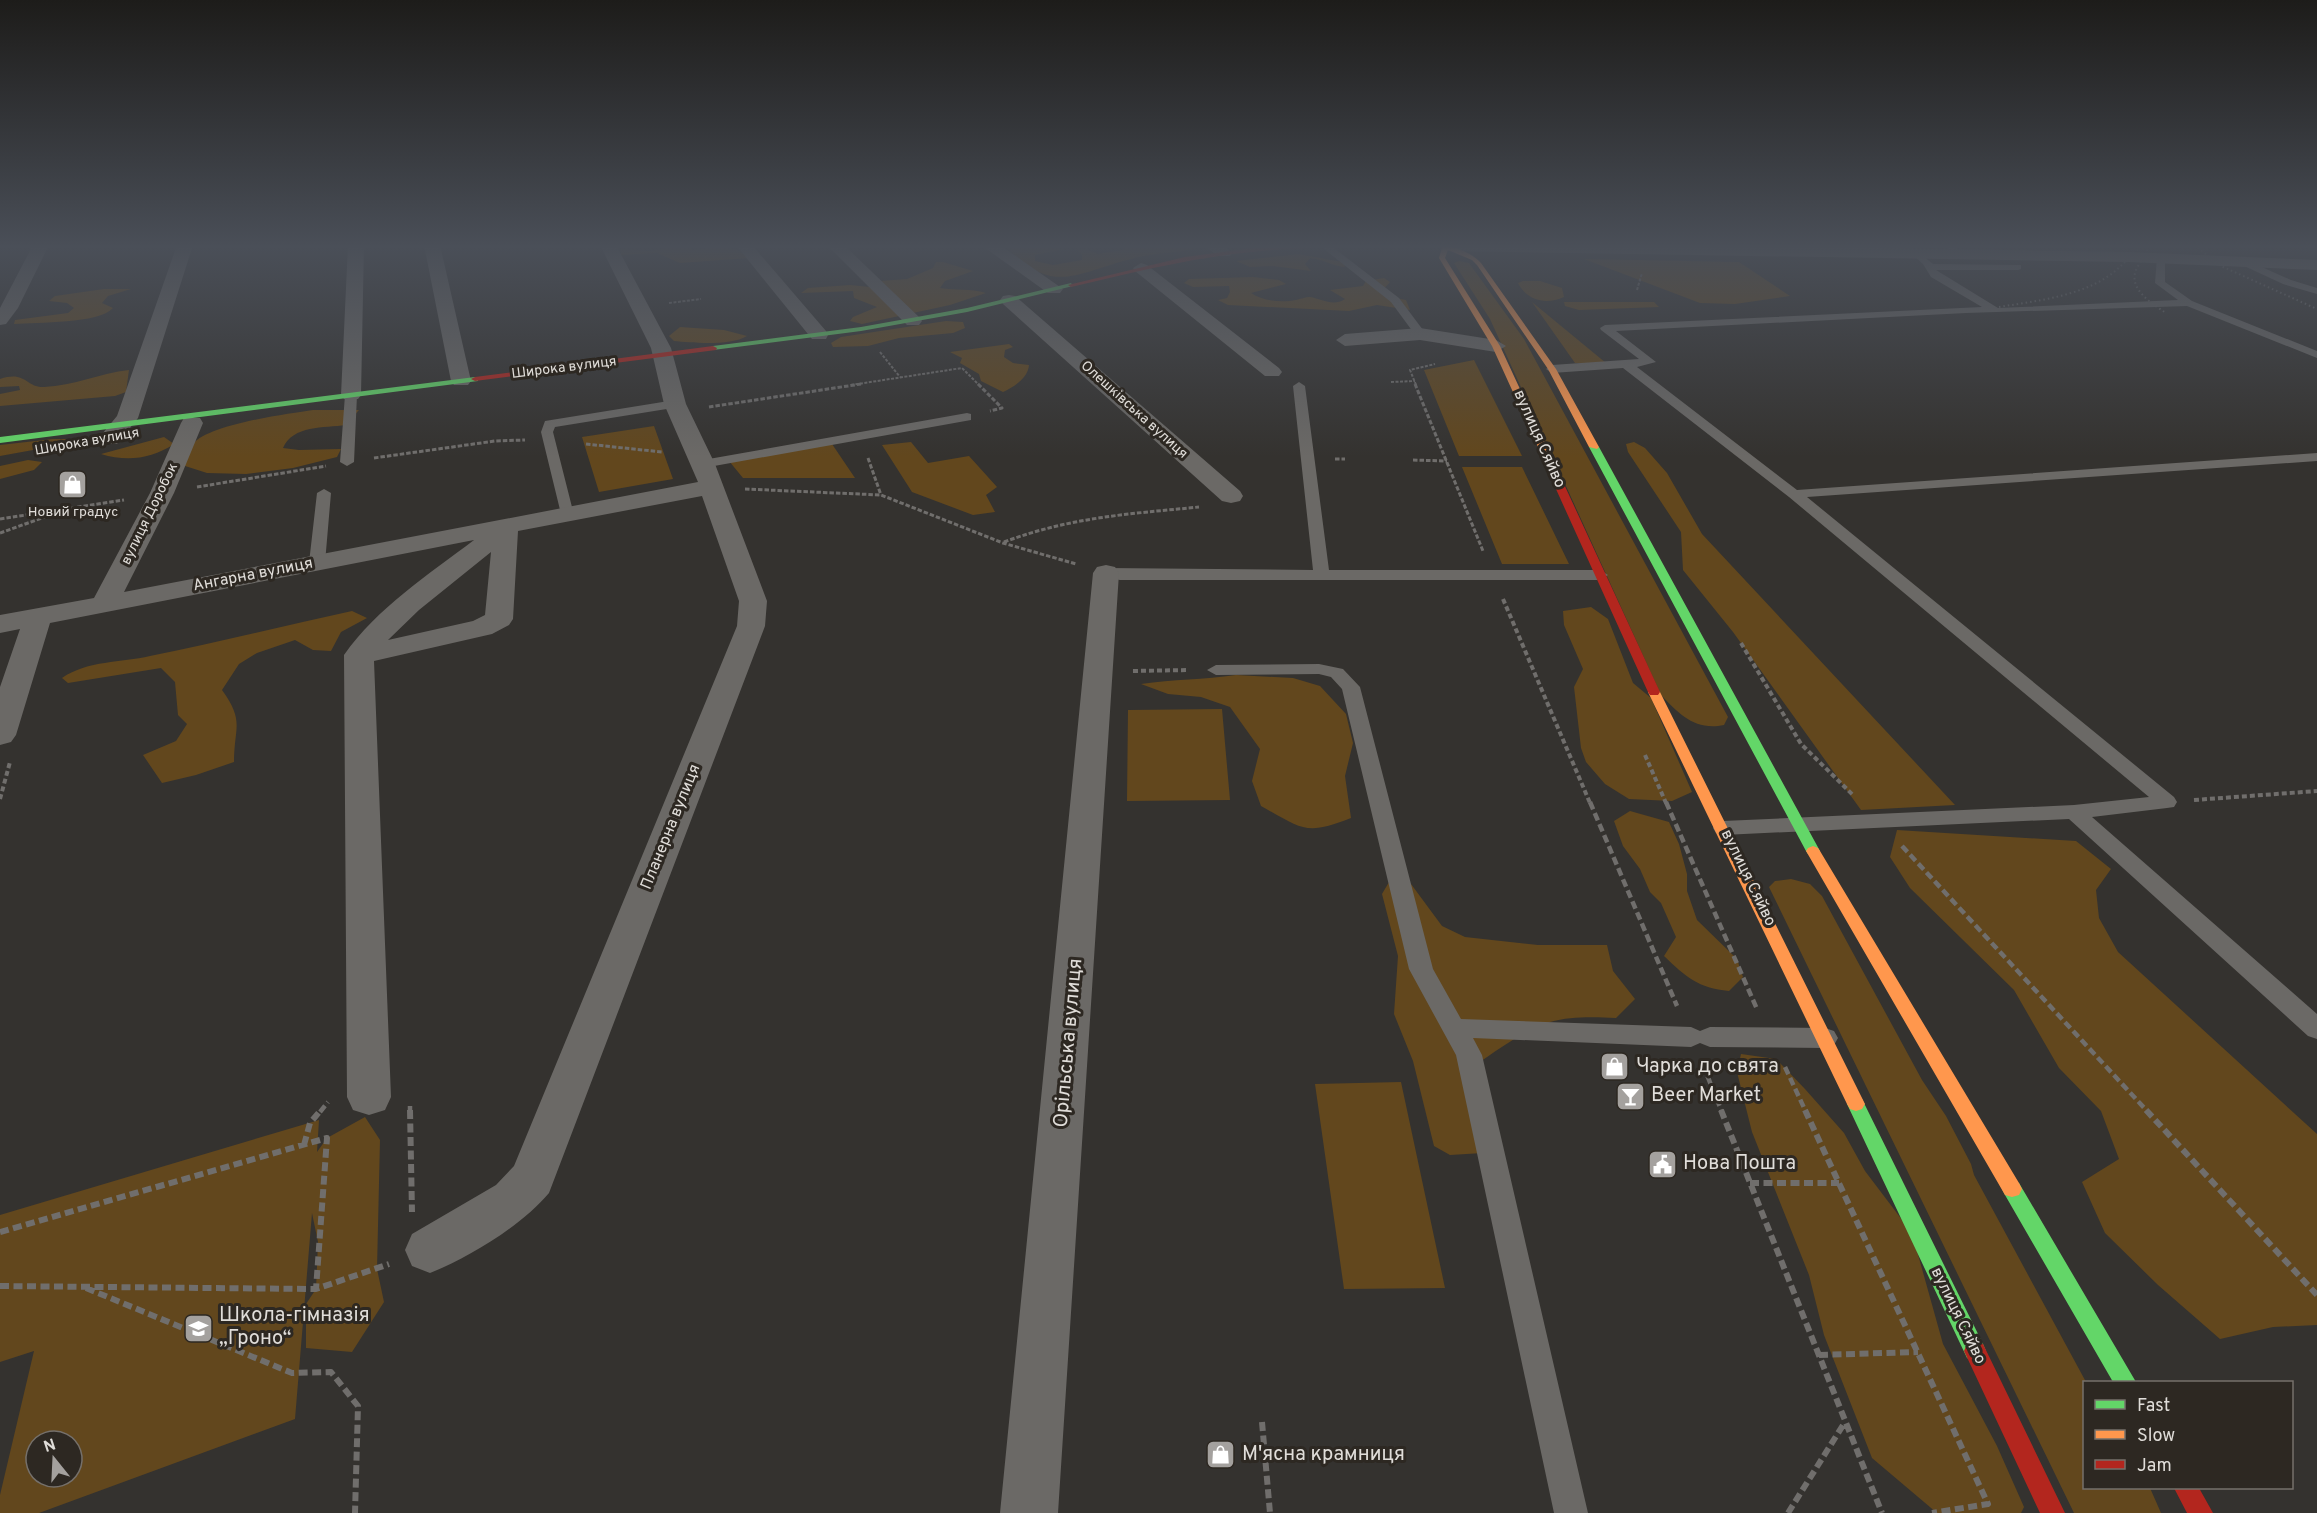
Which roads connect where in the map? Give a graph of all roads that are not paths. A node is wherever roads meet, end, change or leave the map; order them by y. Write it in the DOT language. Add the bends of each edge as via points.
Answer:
graph roads {
  1 [pos="161,316"];
  2 [pos="354,316"];
  3 [pos="447,316"];
  4 [pos="645,316"];
  5 [pos="803,316"];
  6 [pos="907,316"];
  7 [pos="938,316"];
  8 [pos="1027,316"];
  9 [pos="1201,316"];
  10 [pos="1406,316"];
  11 [pos="1477,316"];
  12 [pos="1515,316"];
  13 [pos="1854,316"];
  14 [pos="2219,316"];
  15 [pos="913,321"];
  16 [pos="1420,334"];
  17 [pos="819,335"];
  18 [pos="1346,340"];
  19 [pos="1496,346"];
  20 [pos="2317,355"];
  21 [pos="663,356"];
  22 [pos="1626,364"];
  23 [pos="1552,369"];
  24 [pos="1272,372"];
  25 [pos="461,381"];
  26 [pos="1299,386"];
  27 [pos="351,395"];
  28 [pos="677,408"];
  29 [pos="967,417"];
  30 [pos="192,423"];
  31 [pos="115,432"];
  32 [pos="0,440"];
  33 [pos="51,448"];
  34 [pos="2317,457"];
  35 [pos="347,462"];
  36 [pos="707,475"];
  37 [pos="324,493"];
  38 [pos="1794,494"];
  39 [pos="1231,496"];
  40 [pos="567,515"];
  41 [pos="506,528"];
  42 [pos="317,563"];
  43 [pos="1106,573"];
  44 [pos="1600,575"];
  45 [pos="1322,576"];
  46 [pos="104,604"];
  47 [pos="38,617"];
  48 [pos="0,624"];
  49 [pos="359,655"];
  50 [pos="1216,670"];
  51 [pos="0,735"];
  52 [pos="2074,812"];
  53 [pos="1798,825"];
  54 [pos="1724,828"];
  55 [pos="1456,1028"];
  56 [pos="2317,1029"];
  57 [pos="1824,1038"];
  58 [pos="369,1097"];
  59 [pos="430,1250"];
  60 [pos="2124,1381"];
  61 [pos="2187,1489"];
  62 [pos="1029,1513"];
  63 [pos="1571,1513"];
  64 [pos="2053,1513"];
  65 [pos="2201,1513"];
  1 -- 31 [label="street" via="127,418"];
  2 -- 27 [label="street"];
  3 -- 25 [label="street"];
  4 -- 21 [label="street, Планерна вулиця"];
  5 -- 17 [label="street"];
  6 -- 15 [label="street"];
  7 -- 15 [label="main road, Широка вулиця"];
  8 -- 39 [label="street, Олешківська вулиця"];
  9 -- 24 [label="street"];
  10 -- 16 [label="lane"];
  11 -- 19 [label="main road, вулиця Сяйво"];
  12 -- 23 [label="main road"];
  13 -- 22 [label="lane" via="1605,328 1650,362"];
  14 -- 20 [label="lane"];
  15 -- 17 [label="main road, Широка вулиця"];
  16 -- 18 [label="street"];
  16 -- 19 [label="street"];
  17 -- 21 [label="main road, Широка вулиця"];
  19 -- 44 [label="main road, вулиця Сяйво"];
  21 -- 25 [label="main road, Широка вулиця"];
  21 -- 28 [label="street, Планерна вулиця"];
  22 -- 23 [label="lane"];
  22 -- 38 [label="lane"];
  23 -- 53 [label="main road"];
  25 -- 27 [label="main road, Широка вулиця"];
  26 -- 45 [label="lane"];
  27 -- 30 [label="main road, Широка вулиця"];
  27 -- 31 [label="main road, Широка вулиця"];
  27 -- 35 [label="lane"];
  28 -- 36 [label="street, Планерна вулиця"];
  28 -- 40 [label="lane" via="550,424 546,432"];
  29 -- 36 [label="lane" via="860,435"];
  30 -- 31 [label="main road, Широка вулиця"];
  30 -- 46 [label="street, вулиця Доробок" via="162,493"];
  31 -- 32 [label="main road, Широка вулиця"];
  31 -- 33 [label="main road, Широка вулиця"];
  34 -- 38 [label="lane"];
  36 -- 40 [label="street, Ангарна вулиця"];
  36 -- 59 [label="street, Планерна вулиця" via="753,601 751,626 532,1179 513,1200"];
  37 -- 42 [label="lane"];
  38 -- 52 [label="lane" via="2166,802"];
  40 -- 41 [label="street, Ангарна вулиця"];
  41 -- 42 [label="street, Ангарна вулиця"];
  41 -- 49 [label="street, Ангарна вулиця" via="397,615"];
  41 -- 49 [label="street" via="500,619 482,628"];
  42 -- 46 [label="street, Ангарна вулиця"];
  43 -- 45 [label="lane"];
  43 -- 62 [label="street, Орільська вулиця"];
  44 -- 45 [label="lane"];
  44 -- 54 [label="main road, вулиця Сяйво" via="1650,684"];
  46 -- 47 [label="street, Ангарна вулиця"];
  47 -- 48 [label="street, Ангарна вулиця"];
  47 -- 51 [label="street"];
  49 -- 58 [label="street"];
  50 -- 55 [label="lane" via="1320,669 1336,673 1351,687 1421,969"];
  52 -- 53 [label="lane"];
  52 -- 56 [label="lane"];
  53 -- 54 [label="lane"];
  53 -- 60 [label="main road"];
  54 -- 57 [label="main road, вулиця Сяйво"];
  55 -- 57 [label="lane"];
  55 -- 63 [label="lane" via="1468,1055"];
  57 -- 64 [label="main road, вулиця Сяйво"];
  61 -- 65 [label="main road"];
}
